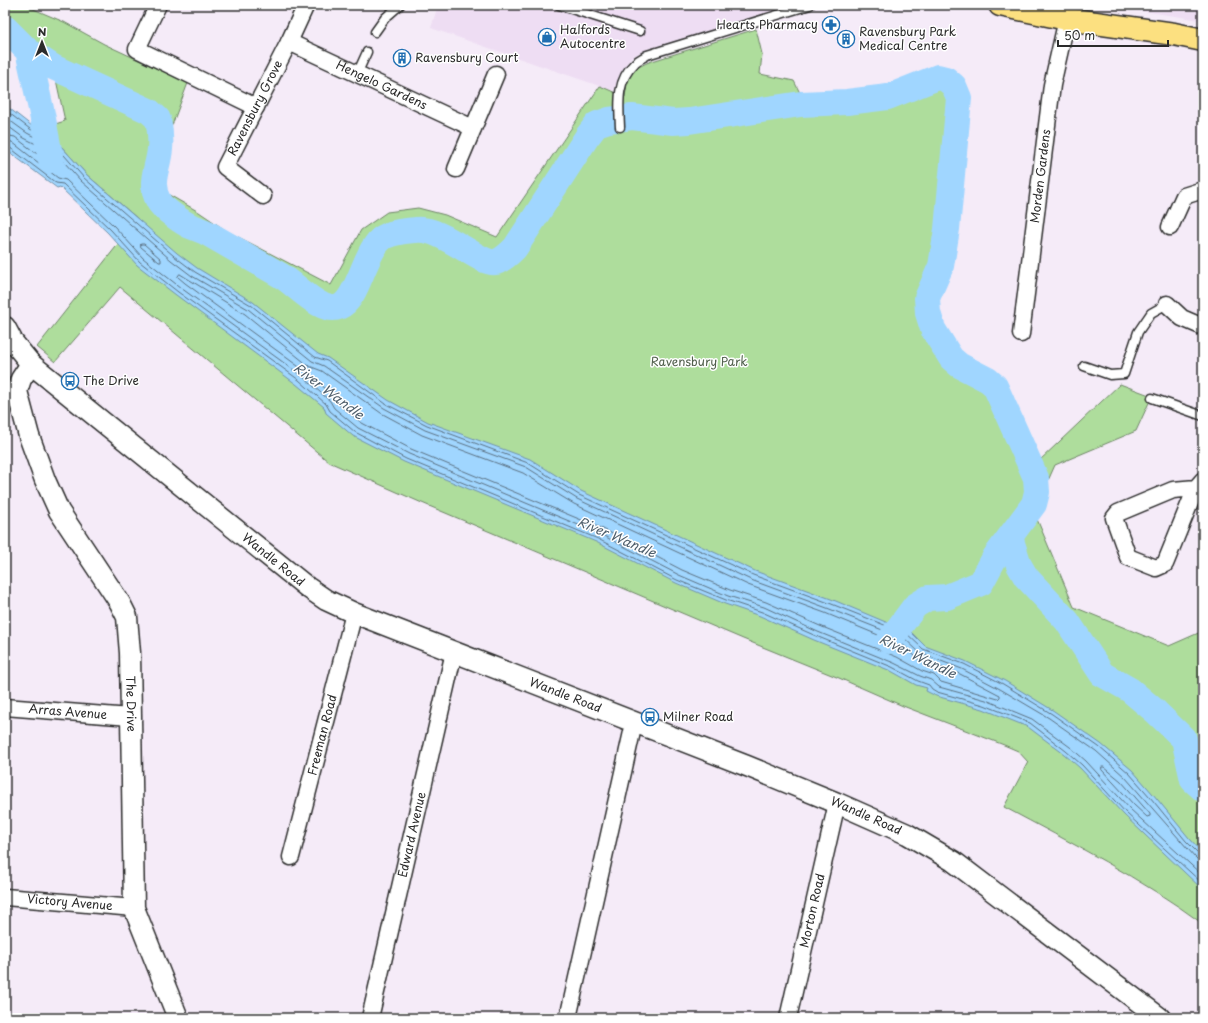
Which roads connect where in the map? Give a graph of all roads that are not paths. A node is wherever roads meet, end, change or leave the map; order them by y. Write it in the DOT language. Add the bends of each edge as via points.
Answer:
graph roads {
  1 [pos="158,5"];
  2 [pos="306,5"];
  3 [pos="400,5"];
  4 [pos="559,5"];
  5 [pos="810,5"];
  6 [pos="1000,5"];
  7 [pos="1025,8"];
  8 [pos="1067,19"];
  9 [pos="640,31"];
  10 [pos="375,32"];
  11 [pos="1203,40"];
  12 [pos="289,42"];
  13 [pos="367,52"];
  14 [pos="357,74"];
  15 [pos="496,74"];
  16 [pos="256,107"];
  17 [pos="620,127"];
  18 [pos="473,128"];
  19 [pos="456,169"];
  20 [pos="1203,190"];
  21 [pos="263,196"];
  22 [pos="1170,227"];
  23 [pos="1167,304"];
  24 [pos="5,327"];
  25 [pos="1203,327"];
  26 [pos="1021,334"];
  27 [pos="31,364"];
  28 [pos="1084,366"];
  29 [pos="1152,398"];
  30 [pos="1203,416"];
  31 [pos="1199,484"];
  32 [pos="354,613"];
  33 [pos="454,652"];
  34 [pos="5,706"];
  35 [pos="130,717"];
  36 [pos="634,723"];
  37 [pos="837,803"];
  38 [pos="291,857"];
  39 [pos="5,897"];
  40 [pos="134,908"];
  41 [pos="178,1018"];
  42 [pos="370,1018"];
  43 [pos="568,1018"];
  44 [pos="788,1018"];
  45 [pos="1160,1018"];
  1 -- 16 [label="street" via="137,49"];
  2 -- 12 [label="street, Ravensbury Grove"];
  3 -- 10 [label="lane" via="385,18"];
  4 -- 9 [label="lane"];
  5 -- 17 [label="lane" via="647,55 634,64 623,78 619,92"];
  6 -- 7 [label="main road"];
  7 -- 8 [label="main road"];
  8 -- 11 [label="main road"];
  8 -- 26 [label="street, Morden Gardens" via="1052,85"];
  12 -- 14 [label="street, Hengelo Gardens"];
  12 -- 16 [label="street, Ravensbury Grove"];
  13 -- 14 [label="lane"];
  14 -- 18 [label="street, Hengelo Gardens"];
  15 -- 18 [label="street"];
  16 -- 21 [label="street, Ravensbury Grove" via="225,167"];
  18 -- 19 [label="street"];
  20 -- 22 [label="street" via="1184,196"];
  23 -- 25 [label="street" via="1182,318"];
  23 -- 28 [label="lane" via="1151,313 1138,332 1124,374 1110,375"];
  24 -- 27 [label="street, Wandle Road" via="13,342"];
  27 -- 32 [label="street, Wandle Road" via="307,587 326,600"];
  27 -- 35 [label="street, The Drive" via="17,391 29,436 45,480 59,511 127,617"];
  29 -- 30 [label="lane"];
  31 -- 31 [label="street" via="1172,490 1118,513 1114,518 1128,557 1156,568 1164,564"];
  32 -- 33 [label="street, Wandle Road"];
  32 -- 38 [label="street, Freeman Road"];
  33 -- 36 [label="street, Wandle Road"];
  33 -- 42 [label="street, Edward Avenue"];
  34 -- 35 [label="street, Arras Avenue"];
  35 -- 40 [label="street, The Drive"];
  36 -- 37 [label="street, Wandle Road"];
  36 -- 43 [label="street"];
  37 -- 44 [label="street, Morton Road"];
  37 -- 45 [label="street, Wandle Road" via="907,834 953,862"];
  39 -- 40 [label="street, Victory Avenue"];
  40 -- 41 [label="street, The Drive"];
}
